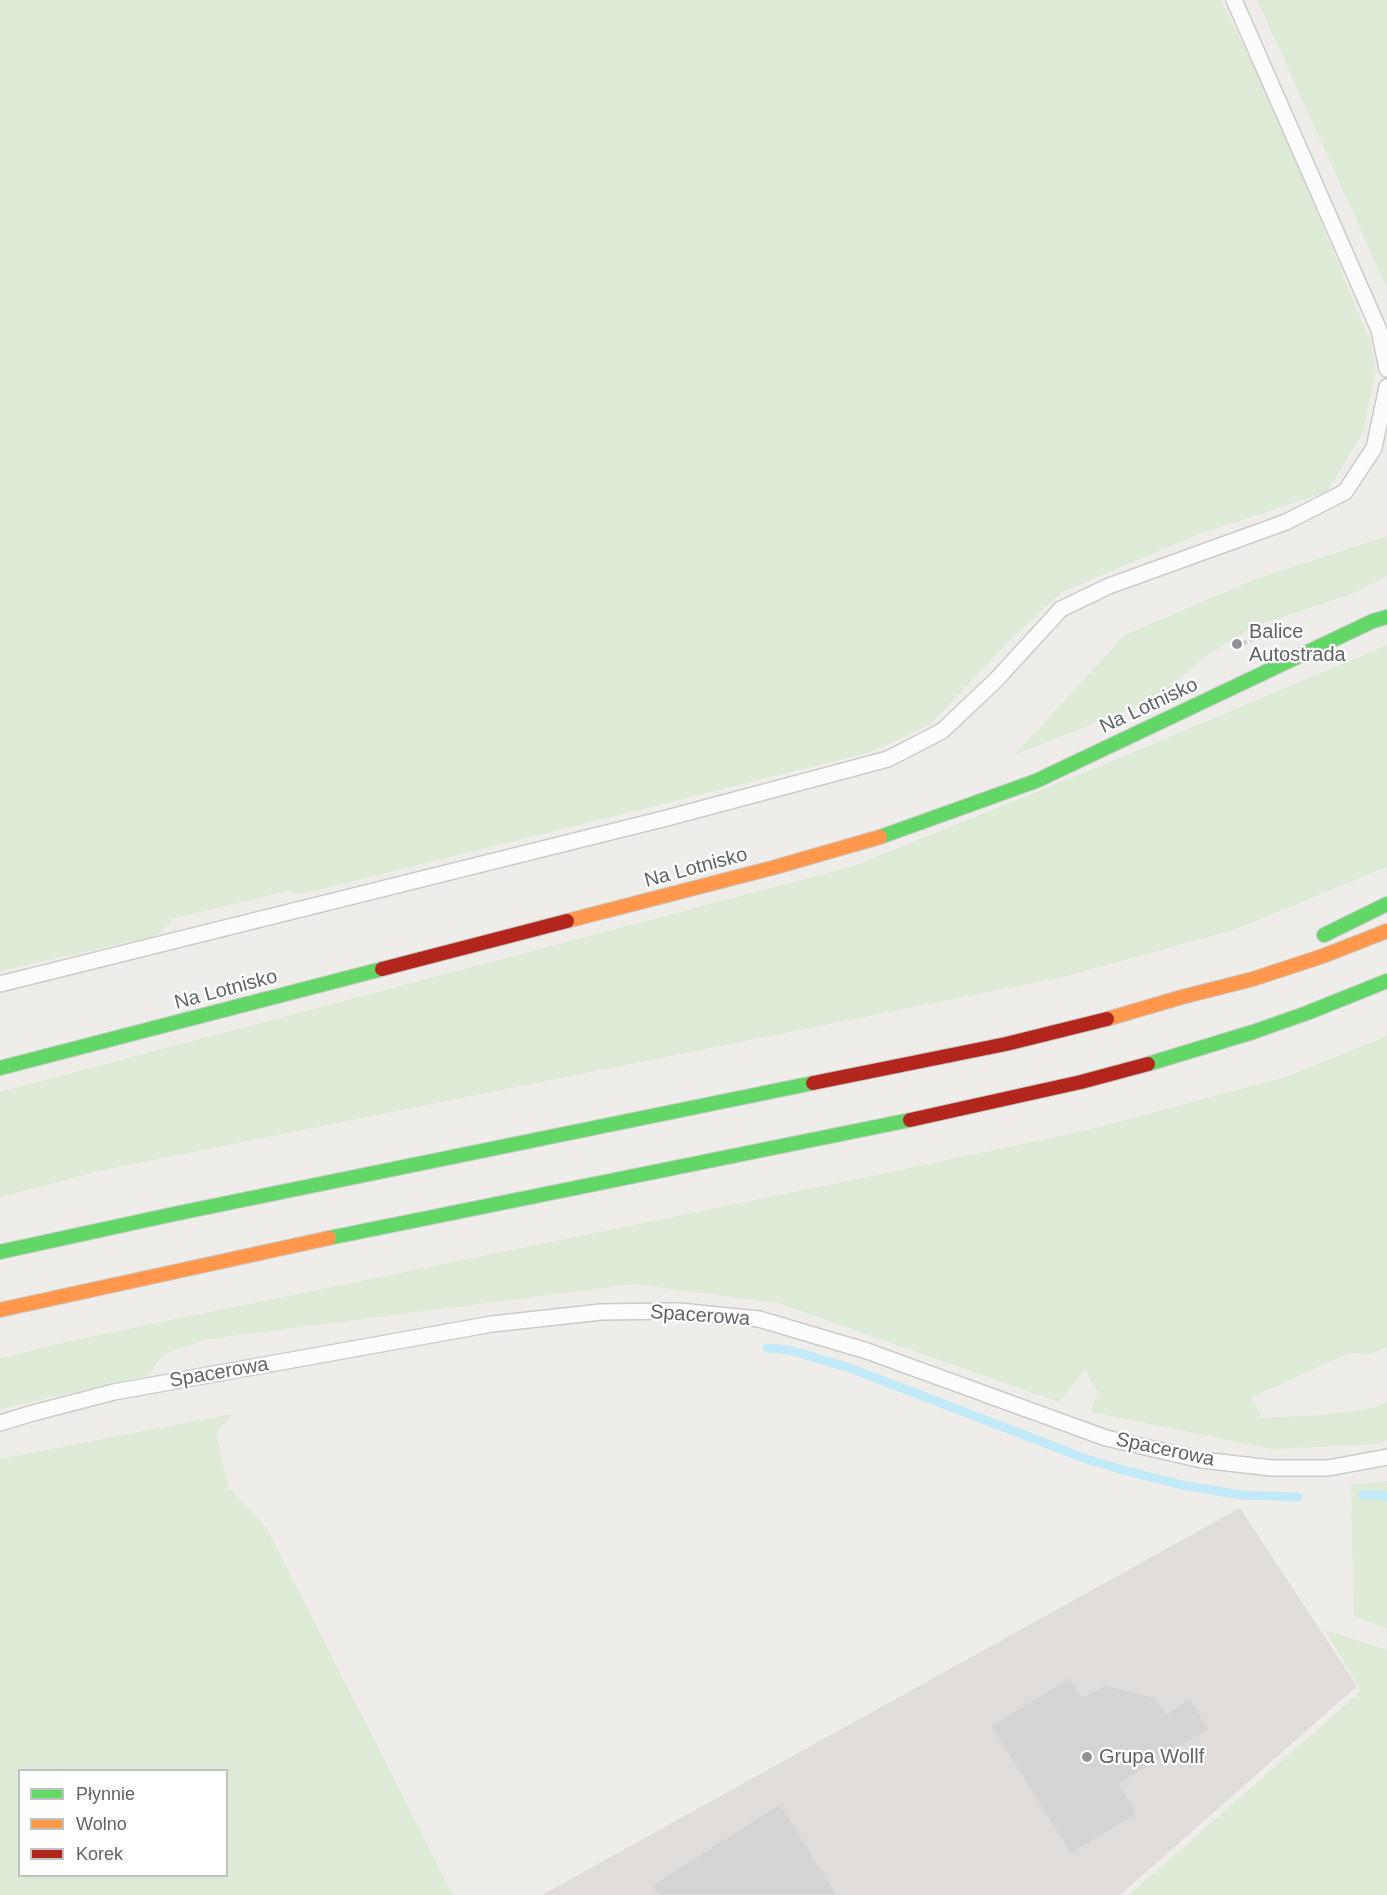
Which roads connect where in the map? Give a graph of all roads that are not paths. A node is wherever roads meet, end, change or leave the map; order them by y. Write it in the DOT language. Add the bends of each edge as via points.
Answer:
graph roads {
  1 [pos="1234,0"];
  2 [pos="1387,369"];
  3 [pos="1387,387"];
  4 [pos="1387,612"];
  5 [pos="1380,619"];
  6 [pos="1387,904"];
  7 [pos="1387,931"];
  8 [pos="1314,939"];
  9 [pos="1270,959"];
  10 [pos="1387,981"];
  11 [pos="0,984"];
  12 [pos="1182,997"];
  13 [pos="0,1068"];
  14 [pos="0,1252"];
  15 [pos="0,1310"];
  16 [pos="0,1423"];
  17 [pos="1387,1457"];
  1 -- 2 [label="lane" via="1379,330"];
  3 -- 11 [label="lane" via="1374,448 1345,492 1286,522 1109,586 1061,609 996,680 942,731 888,759"];
  4 -- 5 [label="main road, Na Lotnisko"];
  5 -- 13 [label="main road, Na Lotnisko" via="1036,781 892,834"];
  6 -- 8 [label="main road"];
  7 -- 12 [label="main road" via="1323,956"];
  9 -- 12 [label="main road"];
  10 -- 15 [label="main road" via="1253,1032 1081,1082 208,1263"];
  12 -- 14 [label="main road" via="1006,1044"];
  16 -- 17 [label="lane, Spacerowa" via="114,1392 492,1324 600,1312 679,1311 759,1319 867,1351 1106,1438 1202,1460 1272,1468 1317,1468"];
}
